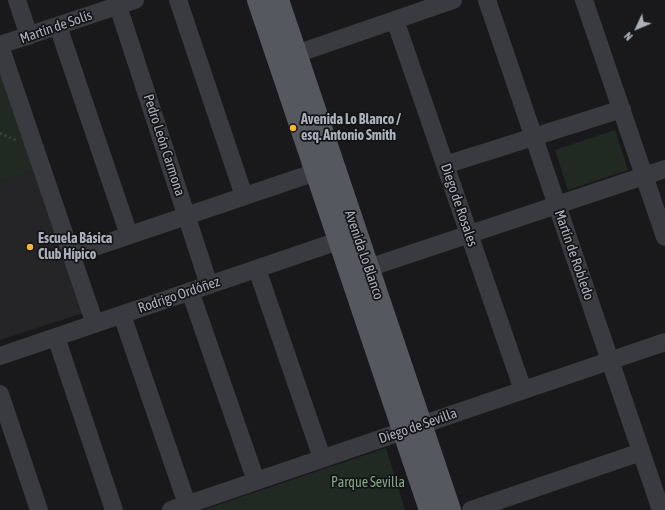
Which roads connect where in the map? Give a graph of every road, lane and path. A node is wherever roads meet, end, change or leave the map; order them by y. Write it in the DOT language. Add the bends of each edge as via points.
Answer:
graph roads {
  1 [pos="17,0"];
  2 [pos="135,0"];
  3 [pos="178,0"];
  4 [pos="258,0"];
  5 [pos="278,0"];
  6 [pos="453,0"];
  7 [pos="487,0"];
  8 [pos="584,0"];
  9 [pos="118,6"];
  10 [pos="94,7"];
  11 [pos="395,20"];
  12 [pos="58,26"];
  13 [pos="29,36"];
  14 [pos="0,46"];
  15 [pos="296,54"];
  16 [pos="622,109"];
  17 [pos="534,137"];
  18 [pos="445,165"];
  19 [pos="665,170"];
  20 [pos="316,172"];
  21 [pos="644,176"];
  22 [pos="244,196"];
  23 [pos="557,205"];
  24 [pos="187,216"];
  25 [pos="129,235"];
  26 [pos="469,235"];
  27 [pos="665,237"];
  28 [pos="348,238"];
  29 [pos="71,255"];
  30 [pos="368,268"];
  31 [pos="257,269"];
  32 [pos="209,285"];
  33 [pos="190,291"];
  34 [pos="122,315"];
  35 [pos="95,324"];
  36 [pos="56,337"];
  37 [pos="665,342"];
  38 [pos="0,356"];
  39 [pos="610,360"];
  40 [pos="523,390"];
  41 [pos="0,394"];
  42 [pos="412,428"];
  43 [pos="641,452"];
  44 [pos="322,458"];
  45 [pos="256,481"];
  46 [pos="659,484"];
  47 [pos="179,507"];
  48 [pos="39,510"];
  49 [pos="114,510"];
  50 [pos="430,510"];
  51 [pos="450,510"];
  52 [pos="471,510"];
  53 [pos="661,510"];
  1 -- 13 [label="street"];
  2 -- 9 [label="street, Martín de Solís"];
  3 -- 22 [label="street"];
  4 -- 20 [label="main road, Avenida Lo Blanco"];
  5 -- 15 [label="main road, Avenida Lo Blanco"];
  6 -- 11 [label="street"];
  7 -- 17 [label="street, Martín de Robledo"];
  8 -- 16 [label="street"];
  9 -- 10 [label="street, Martín de Solís"];
  9 -- 24 [label="street, Pedro León Carmona"];
  10 -- 12 [label="street, Martín de Solís"];
  11 -- 15 [label="street"];
  11 -- 18 [label="street, Diego de Rosales"];
  12 -- 13 [label="street, Martín de Solís"];
  12 -- 25 [label="street"];
  13 -- 14 [label="street, Martín de Solís"];
  14 -- 29 [label="street"];
  15 -- 28 [label="main road, Avenida Lo Blanco"];
  16 -- 17 [label="street"];
  16 -- 21 [label="street"];
  17 -- 18 [label="street"];
  17 -- 23 [label="street, Martín de Robledo"];
  18 -- 26 [label="street, Diego de Rosales"];
  19 -- 21 [label="street"];
  20 -- 22 [label="street"];
  20 -- 28 [label="main road, Avenida Lo Blanco"];
  21 -- 23 [label="street"];
  21 -- 27 [label="street"];
  22 -- 24 [label="street"];
  23 -- 26 [label="street"];
  23 -- 39 [label="street, Martín de Robledo"];
  24 -- 25 [label="street"];
  24 -- 32 [label="street, Pedro León Carmona"];
  25 -- 29 [label="street"];
  26 -- 30 [label="street"];
  26 -- 40 [label="street, Diego de Rosales"];
  28 -- 30 [label="main road, Avenida Lo Blanco"];
  28 -- 31 [label="street, Rodrigo Ordóñez"];
  28 -- 42 [label="main road, Avenida Lo Blanco"];
  29 -- 35 [label="street"];
  30 -- 42 [label="main road, Avenida Lo Blanco"];
  31 -- 32 [label="street, Rodrigo Ordóñez"];
  31 -- 44 [label="street"];
  32 -- 33 [label="street, Rodrigo Ordóñez"];
  33 -- 34 [label="street, Rodrigo Ordóñez"];
  33 -- 45 [label="street"];
  34 -- 35 [label="street, Rodrigo Ordóñez"];
  34 -- 47 [label="street"];
  35 -- 36 [label="street, Rodrigo Ordóñez"];
  36 -- 38 [label="street, Rodrigo Ordóñez"];
  36 -- 49 [label="street"];
  37 -- 39 [label="street, Diego de Sevilla"];
  39 -- 40 [label="street, Diego de Sevilla"];
  39 -- 43 [label="street, Martín de Robledo"];
  40 -- 42 [label="street, Diego de Sevilla"];
  41 -- 48 [label="street"];
  42 -- 44 [label="street, Diego de Sevilla"];
  42 -- 50 [label="main road, Avenida Lo Blanco"];
  42 -- 51 [label="main road, Avenida Lo Blanco"];
  43 -- 46 [label="street, Martín de Robledo"];
  43 -- 52 [label="street"];
  44 -- 45 [label="street, Diego de Sevilla"];
  45 -- 47 [label="street, Diego de Sevilla"];
  46 -- 53 [label="street, Martín de Robledo"];
}
